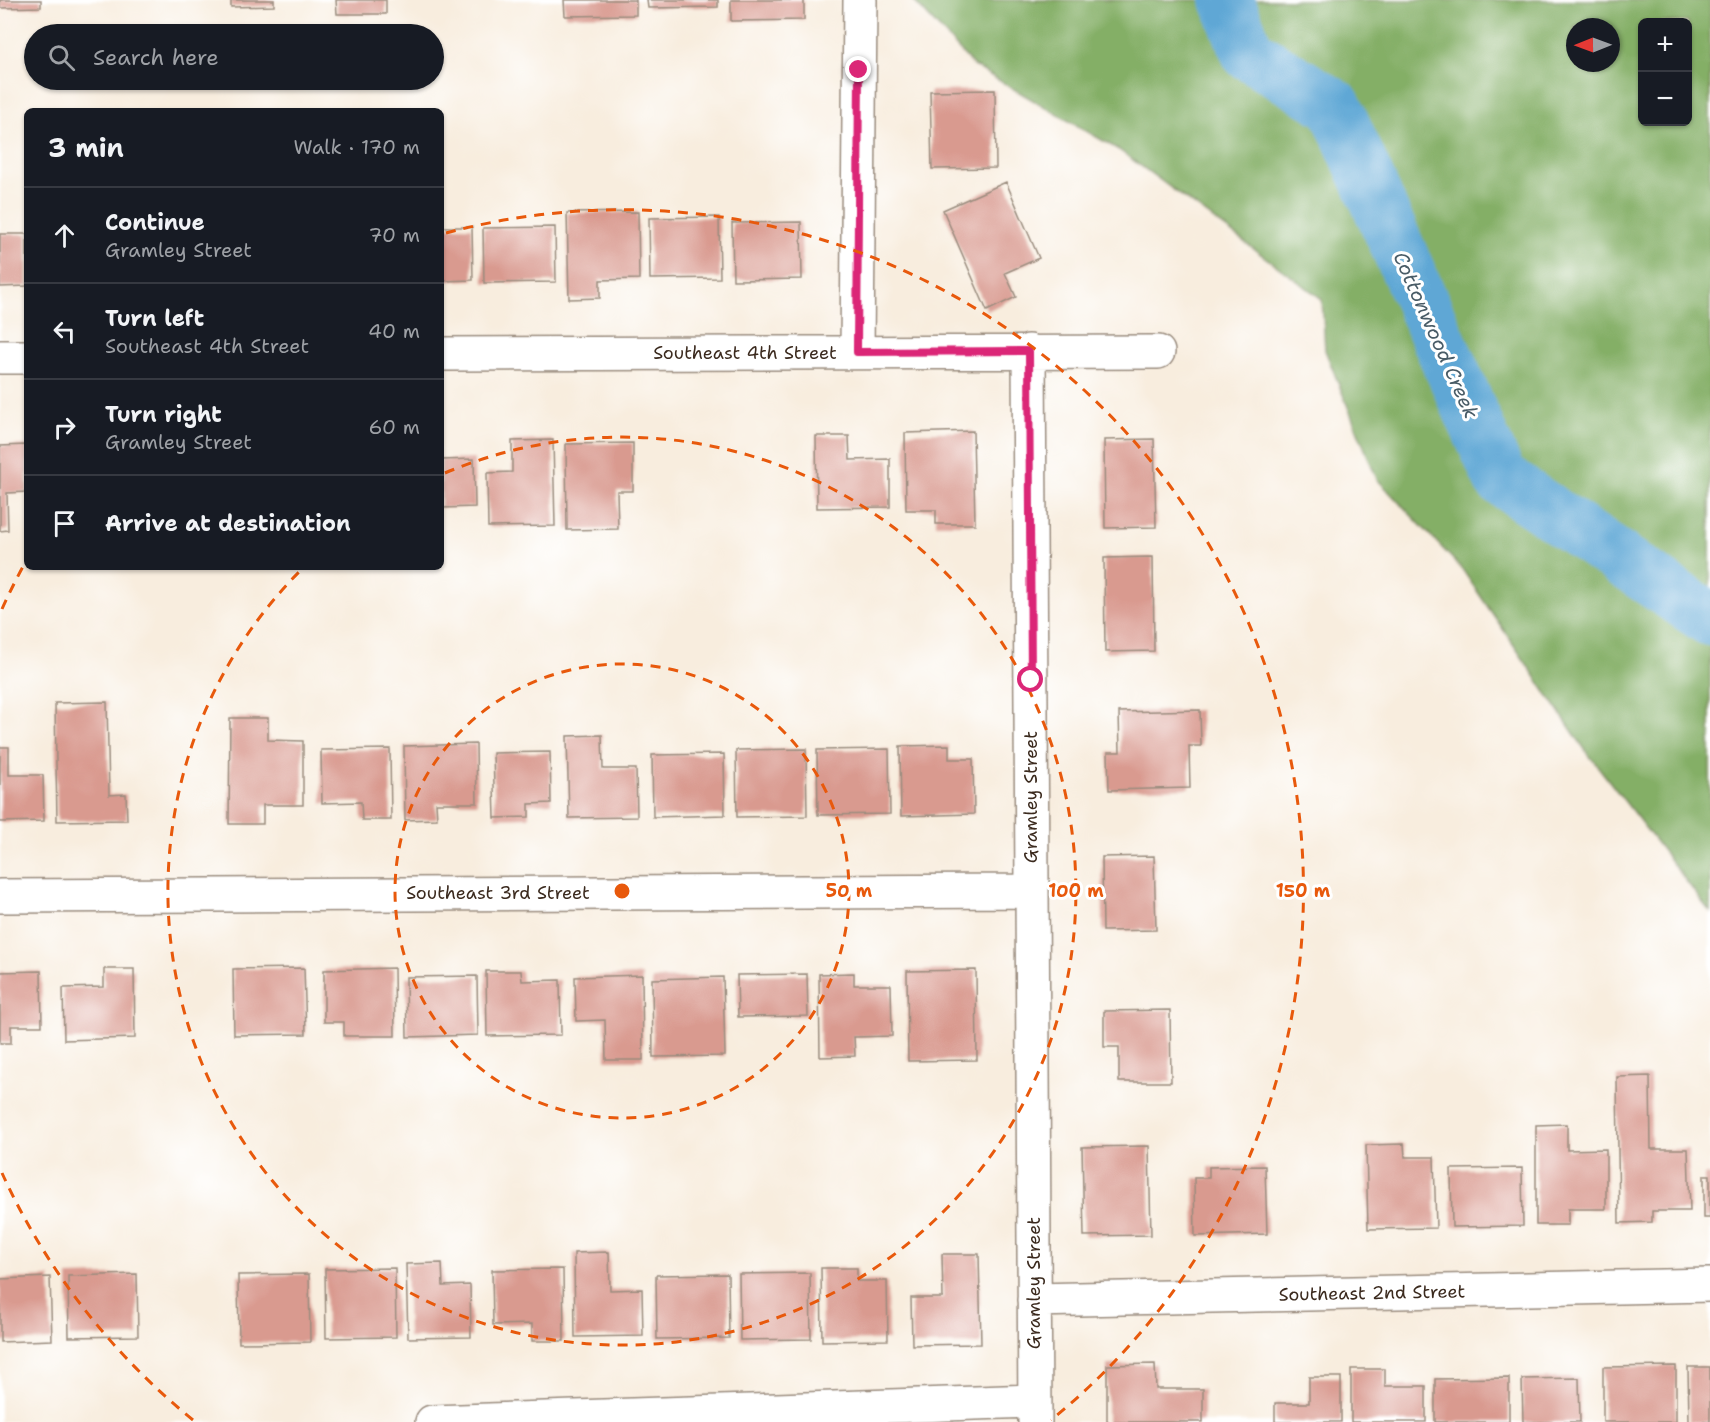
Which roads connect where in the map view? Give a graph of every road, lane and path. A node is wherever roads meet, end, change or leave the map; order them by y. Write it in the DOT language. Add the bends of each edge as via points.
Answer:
graph roads {
  1 [pos="860,0"];
  2 [pos="1029,351"];
  3 [pos="857,352"];
  4 [pos="1158,352"];
  5 [pos="444,354"];
  6 [pos="0,357"];
  7 [pos="24,357"];
  8 [pos="1032,891"];
  9 [pos="0,896"];
  10 [pos="1710,1285"];
  11 [pos="1034,1300"];
  12 [pos="1034,1412"];
  13 [pos="432,1422"];
  1 -- 3 [label="street"];
  2 -- 3 [label="street, Southeast 4th Street"];
  2 -- 4 [label="street, Southeast 4th Street"];
  2 -- 8 [label="street, Gramley Street"];
  3 -- 5 [label="street, Southeast 4th Street"];
  6 -- 7 [label="street"];
  8 -- 9 [label="street, Southeast 3rd Street"];
  8 -- 11 [label="street, Gramley Street"];
  10 -- 11 [label="street, Southeast 2nd Street"];
  11 -- 12 [label="street, Gramley Street"];
  12 -- 13 [label="street"];
}
